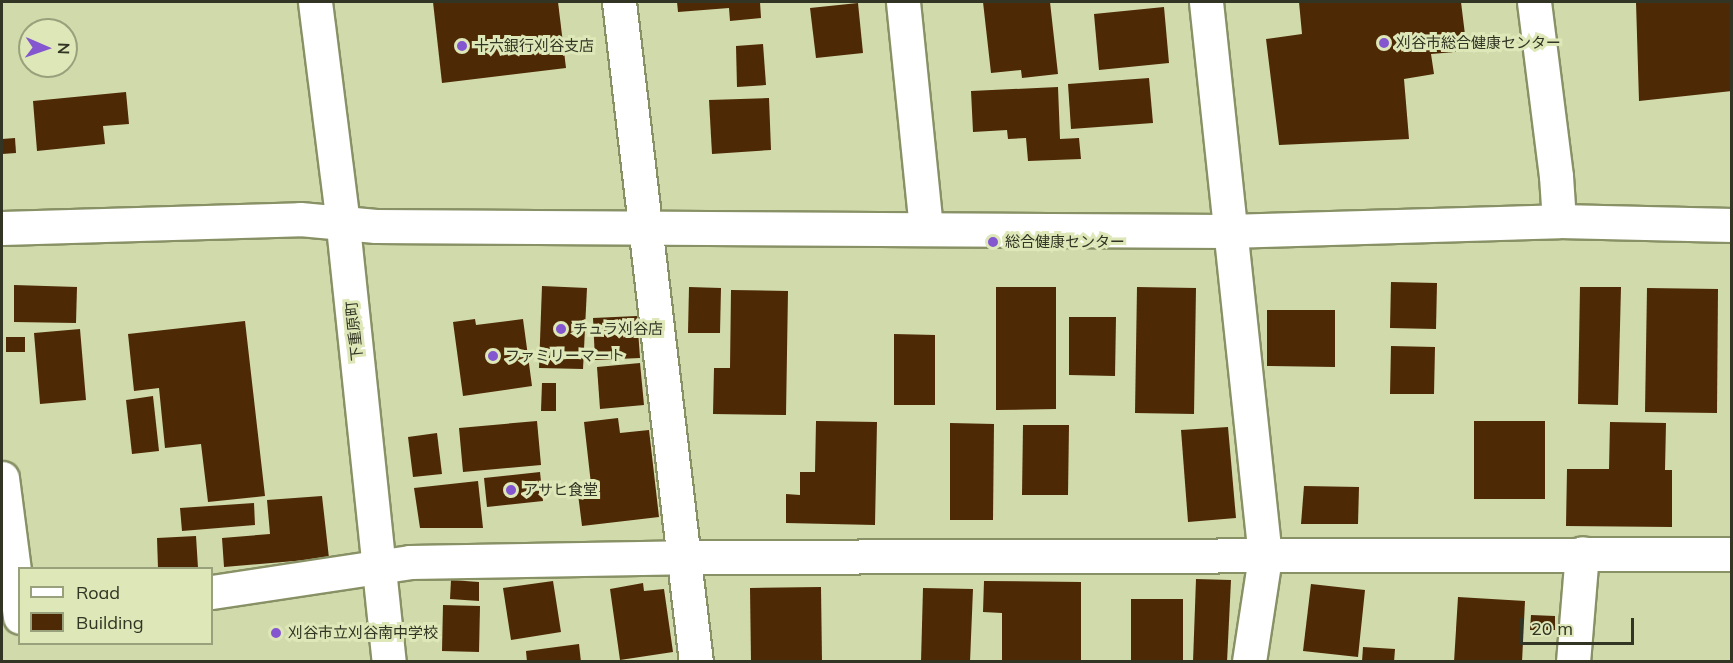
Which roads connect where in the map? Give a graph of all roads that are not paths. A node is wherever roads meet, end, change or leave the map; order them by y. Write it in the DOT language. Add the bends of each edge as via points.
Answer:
graph roads {
  1 [pos="315,2"];
  2 [pos="619,2"];
  3 [pos="903,2"];
  4 [pos="1206,2"];
  5 [pos="1534,2"];
  6 [pos="1559,221"];
  7 [pos="343,224"];
  8 [pos="1731,225"];
  9 [pos="644,227"];
  10 [pos="2,228"];
  11 [pos="926,228"];
  12 [pos="1228,231"];
  13 [pos="2,478"];
  14 [pos="1582,553"];
  15 [pos="1731,554"];
  16 [pos="684,557"];
  17 [pos="1265,557"];
  18 [pos="378,568"];
  19 [pos="213,592"];
  20 [pos="18,602"];
  21 [pos="18,618"];
  22 [pos="2,622"];
  23 [pos="389,662"];
  24 [pos="696,662"];
  25 [pos="1249,662"];
  26 [pos="1573,662"];
  1 -- 7 [label="street, 下重原町"];
  2 -- 9 [label="street"];
  3 -- 11 [label="street"];
  4 -- 12 [label="street"];
  5 -- 6 [label="street"];
  6 -- 8 [label="street"];
  6 -- 12 [label="street"];
  7 -- 9 [label="street"];
  7 -- 10 [label="street" via="300,219"];
  7 -- 18 [label="street, 下重原町"];
  9 -- 11 [label="street"];
  9 -- 16 [label="street"];
  11 -- 12 [label="street"];
  12 -- 17 [label="street"];
  13 -- 20 [label="street"];
  14 -- 15 [label="street"];
  14 -- 17 [label="street"];
  14 -- 26 [label="street"];
  16 -- 17 [label="street"];
  16 -- 18 [label="street" via="410,562"];
  16 -- 24 [label="street"];
  17 -- 25 [label="street"];
  18 -- 19 [label="street"];
  18 -- 23 [label="street, 下重原町"];
  21 -- 22 [label="street"];
}
